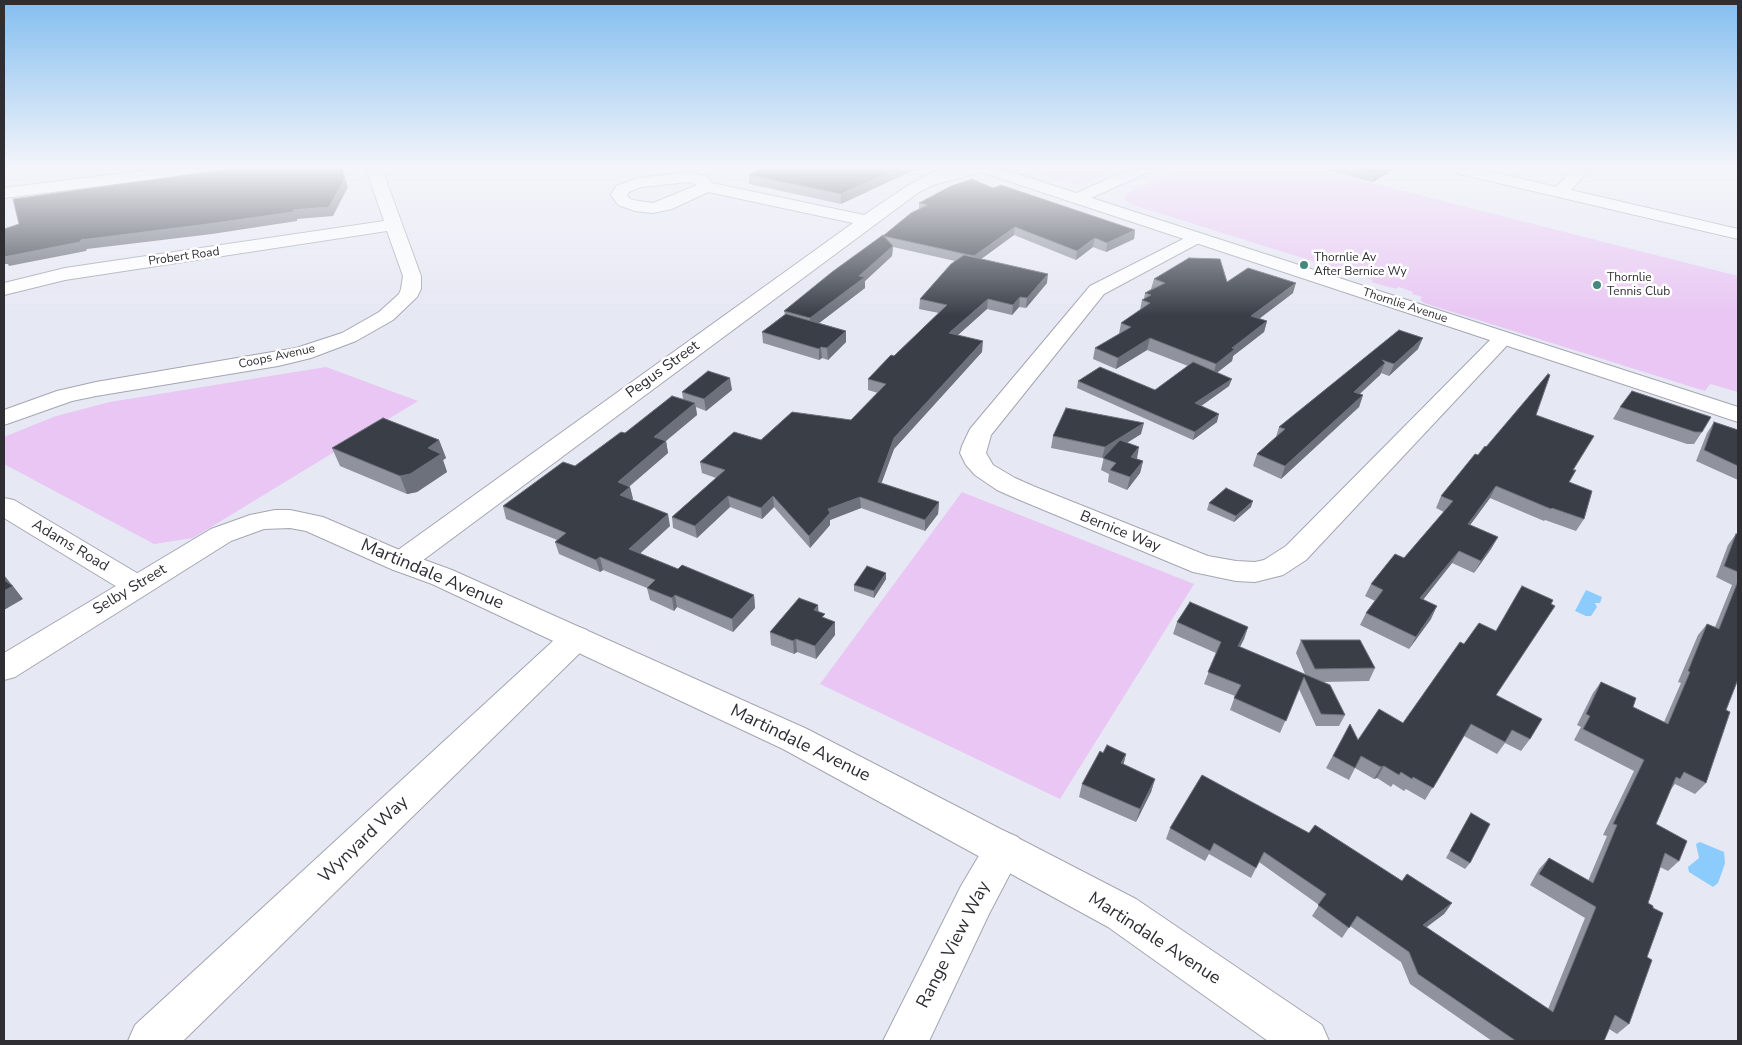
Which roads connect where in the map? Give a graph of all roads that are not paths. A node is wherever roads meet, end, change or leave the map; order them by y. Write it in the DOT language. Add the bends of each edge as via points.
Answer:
graph roads {
  1 [pos="392,218"];
  2 [pos="852,218"];
  3 [pos="872,218"];
  4 [pos="1129,218"];
  5 [pos="1669,218"];
  6 [pos="867,221"];
  7 [pos="395,225"];
  8 [pos="1738,234"];
  9 [pos="1193,239"];
  10 [pos="4,289"];
  11 [pos="1503,338"];
  12 [pos="1738,415"];
  13 [pos="4,418"];
  14 [pos="4,506"];
  15 [pos="260,521"];
  16 [pos="401,562"];
  17 [pos="137,586"];
  18 [pos="576,638"];
  19 [pos="4,668"];
  20 [pos="1004,849"];
  21 [pos="151,1041"];
  22 [pos="906,1041"];
  23 [pos="1306,1041"];
  1 -- 7 [label="street, Coops Avenue"];
  2 -- 6 [label="street"];
  3 -- 6 [label="street, Pegus Street"];
  4 -- 9 [label="street, Thornlie Avenue"];
  5 -- 8 [label="street"];
  6 -- 16 [label="street, Pegus Street"];
  7 -- 10 [label="street, Probert Road" via="65,274"];
  7 -- 13 [label="street, Coops Avenue" via="412,276 411,289 395,310 349,337 278,359 73,394"];
  9 -- 11 [label="street, Thornlie Avenue"];
  9 -- 11 [label="street, Bernice Way" via="1097,290 979,434 973,453 984,470 1024,492 1203,565 1255,572 1268,569 1296,553"];
  11 -- 12 [label="street, Thornlie Avenue"];
  14 -- 17 [label="street, Adams Road"];
  15 -- 16 [label="street, Martindale Avenue" via="281,518 313,523"];
  15 -- 17 [label="street, Selby Street" via="221,535"];
  16 -- 18 [label="street, Martindale Avenue"];
  17 -- 19 [label="street, Selby Street"];
  18 -- 20 [label="street, Martindale Avenue" via="795,739"];
  18 -- 21 [label="street, Wynyard Way"];
  20 -- 22 [label="street, Range View Way" via="975,900"];
  20 -- 23 [label="street, Martindale Avenue" via="1122,913"];
}
